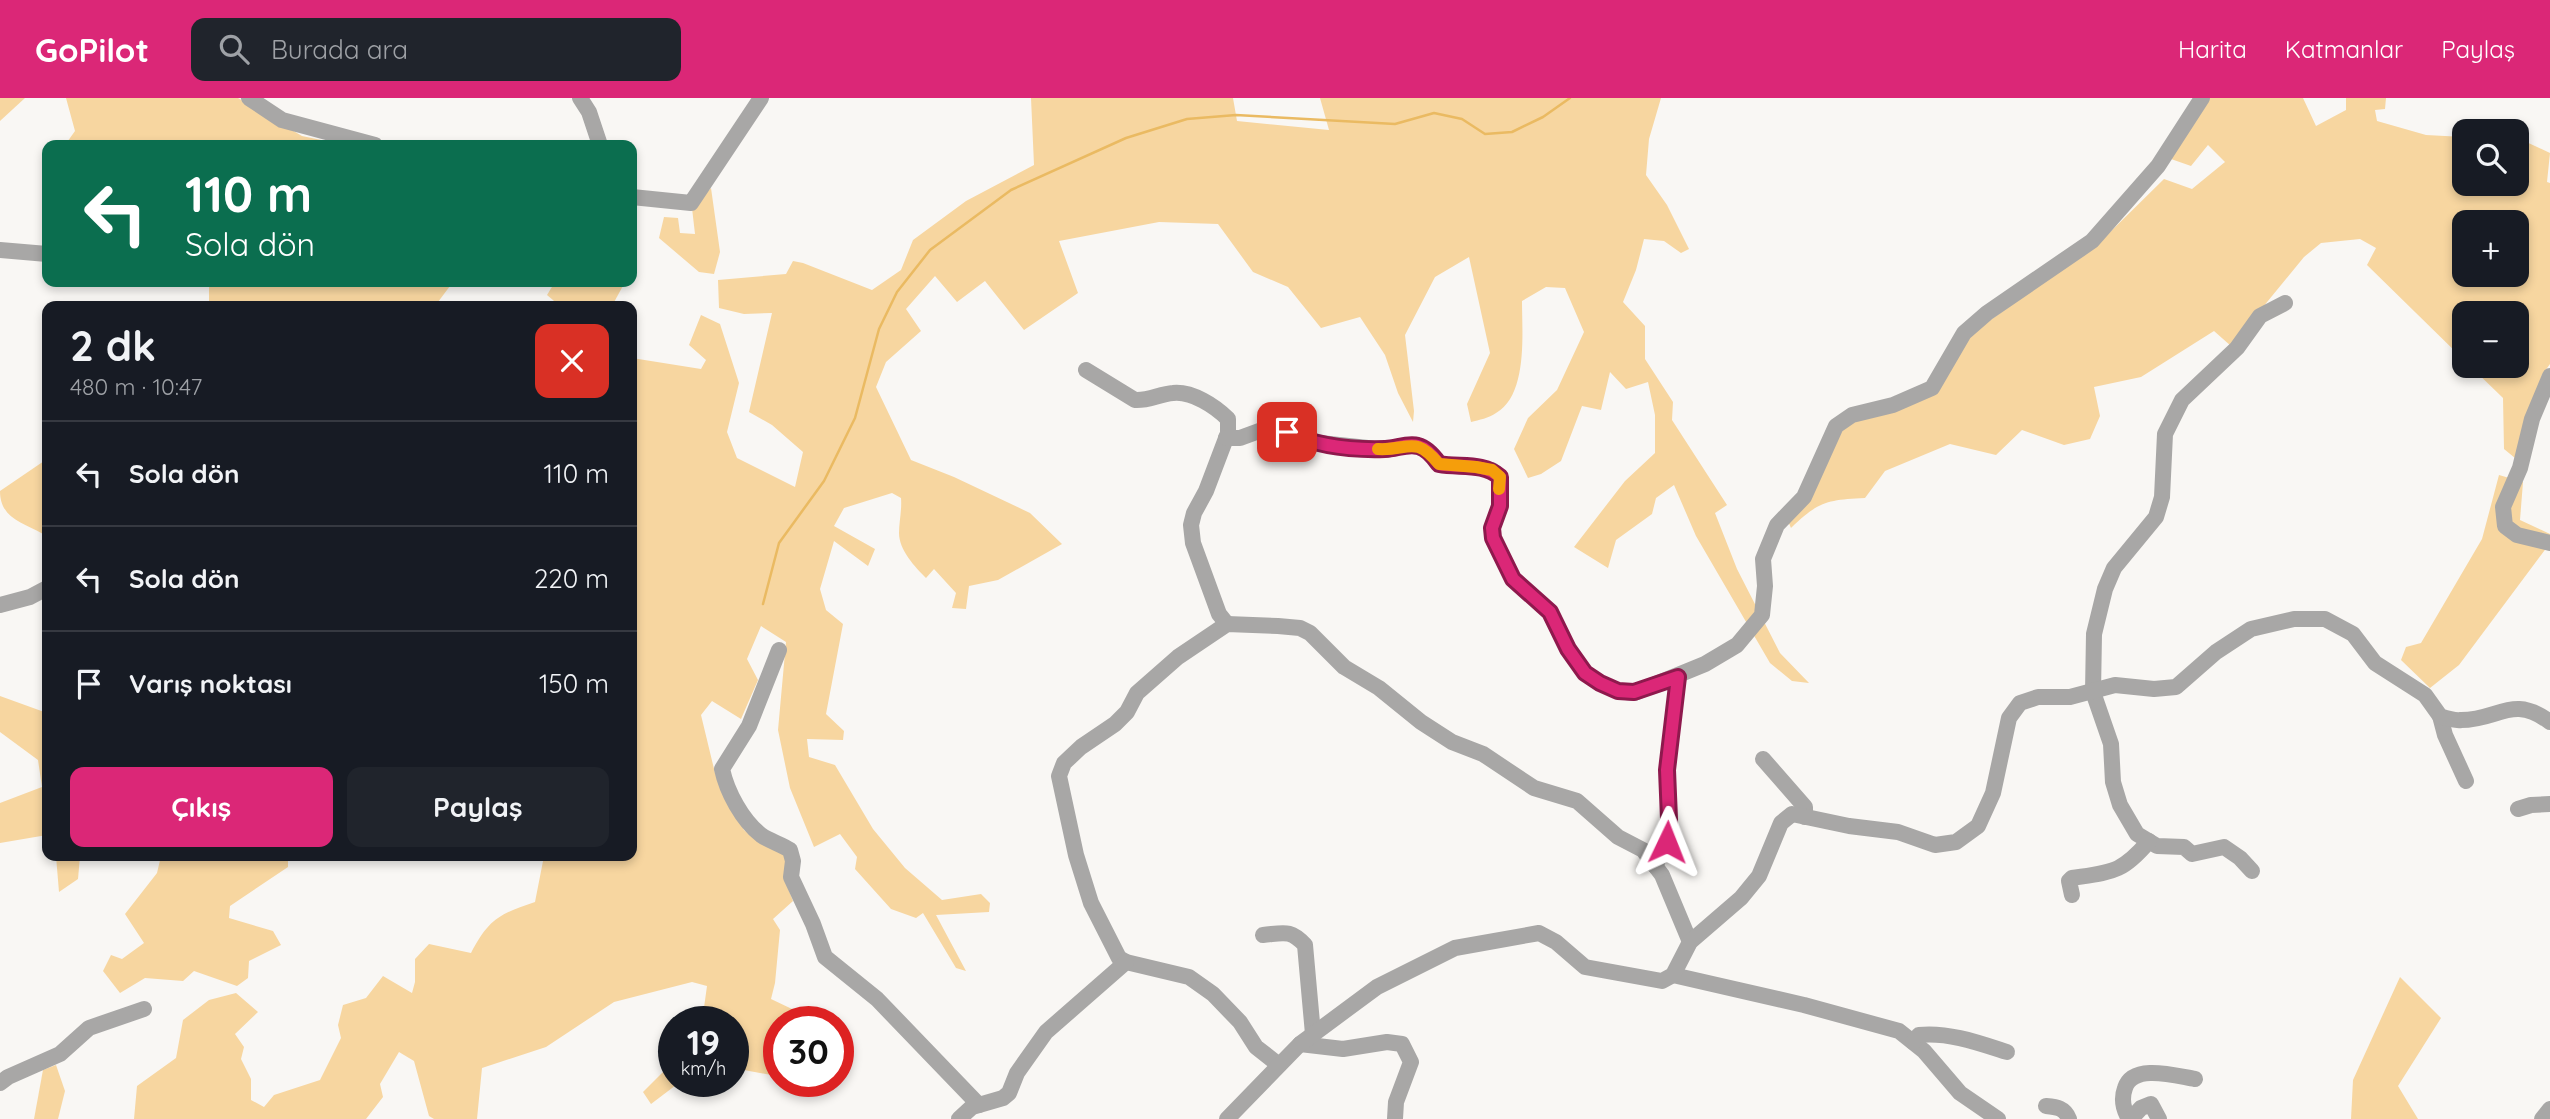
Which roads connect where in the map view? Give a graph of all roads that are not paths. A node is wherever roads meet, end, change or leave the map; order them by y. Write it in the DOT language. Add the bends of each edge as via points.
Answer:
graph roads {
  1 [pos="249,98"];
  2 [pos="580,98"];
  3 [pos="761,98"];
  4 [pos="2202,98"];
  5 [pos="356,140"];
  6 [pos="598,140"];
  7 [pos="637,189"];
  8 [pos="637,197"];
  9 [pos="664,200"];
  10 [pos="0,250"];
  11 [pos="42,254"];
  12 [pos="2285,303"];
  13 [pos="1086,370"];
  14 [pos="2550,376"];
  15 [pos="1226,438"];
  16 [pos="2550,543"];
  17 [pos="42,591"];
  18 [pos="0,605"];
  19 [pos="1227,624"];
  20 [pos="779,650"];
  21 [pos="1678,677"];
  22 [pos="2093,692"];
  23 [pos="2440,716"];
  24 [pos="2550,722"];
  25 [pos="1763,759"];
  26 [pos="2466,781"];
  27 [pos="2550,804"];
  28 [pos="2518,809"];
  29 [pos="1805,817"];
  30 [pos="2149,841"];
  31 [pos="1655,866"];
  32 [pos="2252,871"];
  33 [pos="2072,895"];
  34 [pos="1263,935"];
  35 [pos="1690,942"];
  36 [pos="1126,962"];
  37 [pos="1673,975"];
  38 [pos="144,1009"];
  39 [pos="1307,1039"];
  40 [pos="1913,1042"];
  41 [pos="2007,1052"];
  42 [pos="1279,1065"];
  43 [pos="2195,1079"];
  44 [pos="0,1083"];
  45 [pos="979,1105"];
  46 [pos="2046,1106"];
  47 [pos="2550,1109"];
  48 [pos="959,1119"];
  49 [pos="1227,1119"];
  50 [pos="1395,1119"];
  51 [pos="1998,1119"];
  52 [pos="2069,1119"];
  53 [pos="2130,1119"];
  54 [pos="2159,1119"];
  55 [pos="2542,1119"];
  1 -- 5 [label="street" via="282,120"];
  2 -- 6 [label="street"];
  3 -- 9 [label="street" via="691,203"];
  4 -- 21 [label="street" via="2158,166 2092,241 1964,333 1932,388 1893,405 1852,415 1836,426 1804,497 1777,525 1763,559 1762,615 1737,645"];
  7 -- 9 [label="street"];
  8 -- 9 [label="street"];
  10 -- 11 [label="street"];
  12 -- 22 [label="street" via="2260,316 2237,348 2182,400 2165,434 2162,497 2156,517 2114,568 2105,589 2094,634"];
  13 -- 15 [label="street" via="1135,400 1176,392 1199,398 1228,419"];
  14 -- 16 [label="street" via="2503,507 2505,526 2517,536"];
  15 -- 19 [label="street" via="1192,525 1197,555"];
  15 -- 21 [label="street" via="1240,438 1278,424 1300,438 1320,443 1387,450 1419,446 1439,464 1492,470 1500,477 1493,538 1513,579 1550,612 1585,673 1618,691 1634,692"];
  17 -- 18 [label="street"];
  19 -- 31 [label="street" via="1300,628 1310,633 1344,667 1421,722 1452,742 1483,754 1534,788 1577,801 1618,837 1643,850"];
  19 -- 36 [label="street" via="1178,657 1137,693 1127,712 1082,747 1064,764 1059,776 1091,903 1119,958"];
  20 -- 45 [label="street" via="749,726 722,769 725,783 744,817 762,836 790,850 791,877 825,957 877,999"];
  21 -- 31 [label="street" via="1667,770 1667,842"];
  22 -- 23 [label="street" via="2115,685 2176,687 2251,629 2294,619 2325,619 2353,634 2375,663 2425,695"];
  22 -- 29 [label="street" via="2020,703 2009,718 1993,793 1978,826 1956,842 1935,845 1898,832"];
  22 -- 30 [label="street" via="2111,744 2113,782 2120,805 2137,834"];
  23 -- 24 [label="street" via="2462,720 2520,707"];
  23 -- 26 [label="street"];
  25 -- 29 [label="street" via="1805,807"];
  27 -- 28 [label="street"];
  29 -- 35 [label="street" via="1793,814 1781,823 1759,876"];
  30 -- 32 [label="street" via="2157,846 2184,847 2192,854 2224,847"];
  30 -- 33 [label="street" via="2121,869 2073,878 2069,881"];
  31 -- 35 [label="street"];
  34 -- 39 [label="street" via="1286,932 1305,945"];
  35 -- 37 [label="street"];
  36 -- 42 [label="street" via="1189,977 1213,994 1256,1047"];
  36 -- 45 [label="street" via="1046,1032 1017,1073 1009,1093"];
  37 -- 39 [label="street" via="1662,981 1585,967 1539,933 1501,939 1455,948 1377,987"];
  37 -- 40 [label="street" via="1875,1024 1899,1031"];
  38 -- 44 [label="street" via="89,1028 60,1054"];
  39 -- 42 [label="street"];
  39 -- 50 [label="street" via="1343,1049 1402,1044 1410,1062"];
  40 -- 41 [label="street" via="1919,1035 1932,1034"];
  40 -- 51 [label="street" via="1960,1093"];
  42 -- 49 [label="street"];
  43 -- 53 [label="street" via="2133,1076 2122,1096"];
  45 -- 48 [label="street"];
  46 -- 52 [label="street" via="2061,1108"];
  47 -- 55 [label="street"];
  53 -- 54 [label="street" via="2151,1104"];
}
